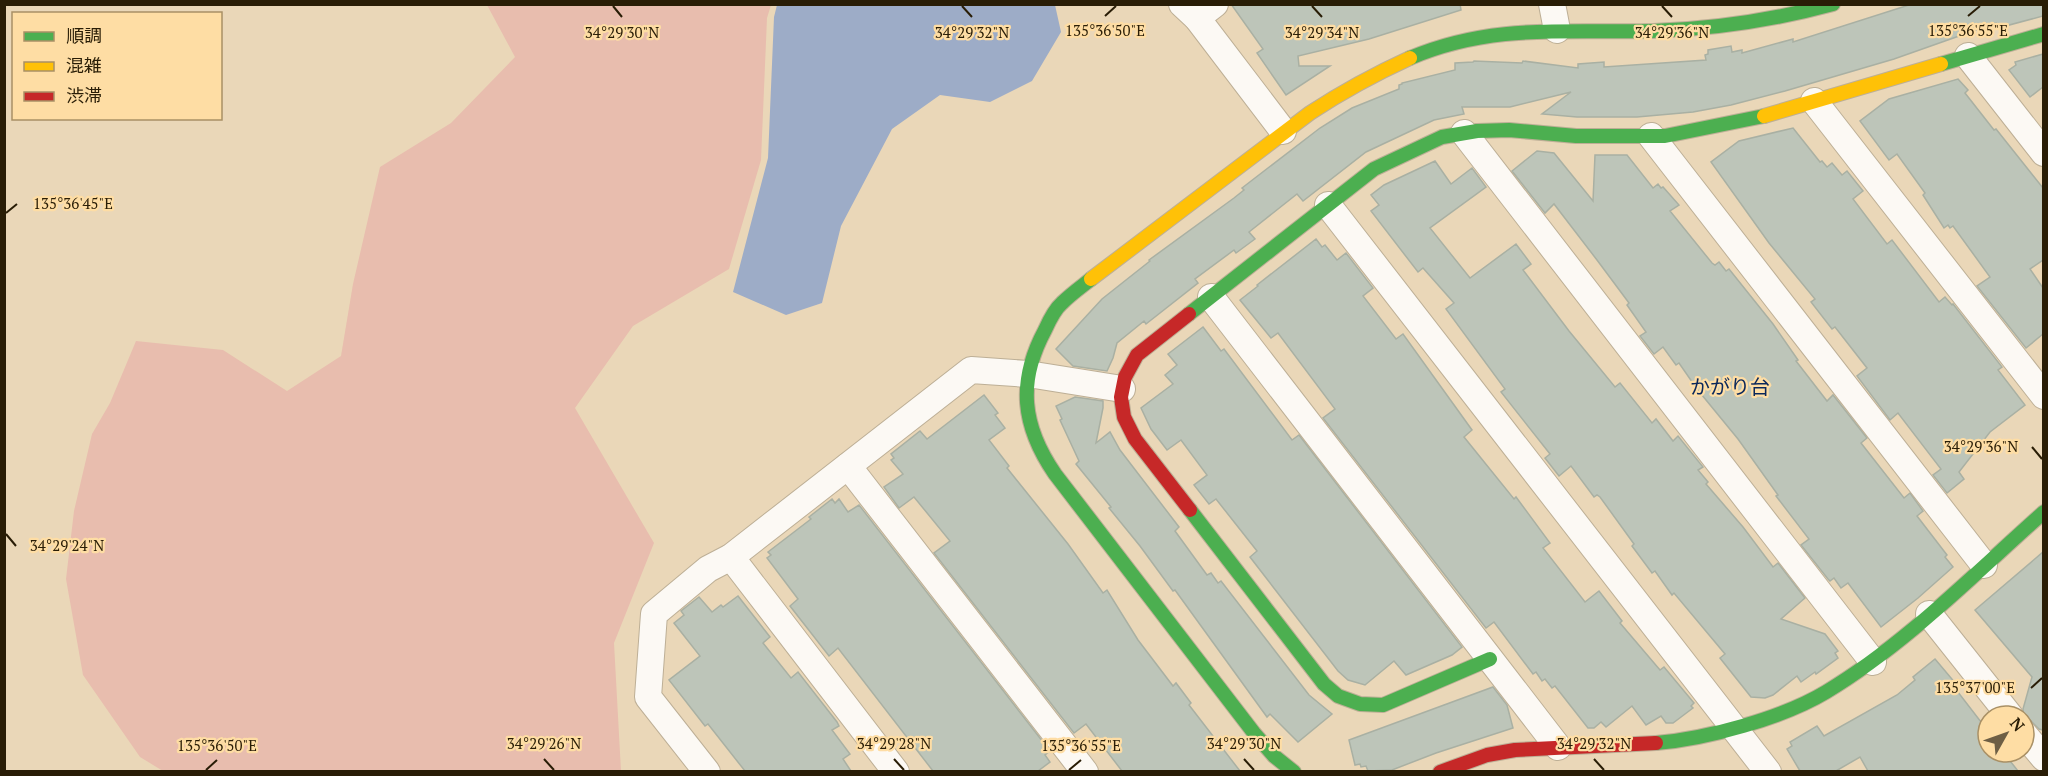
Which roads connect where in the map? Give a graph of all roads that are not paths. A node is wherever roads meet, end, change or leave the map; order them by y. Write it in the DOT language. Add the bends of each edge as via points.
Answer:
graph roads {
  1 [pos="1552,4"];
  2 [pos="1833,4"];
  3 [pos="1198,9"];
  4 [pos="1557,30"];
  5 [pos="2043,34"];
  6 [pos="1968,56"];
  7 [pos="1814,101"];
  8 [pos="1283,131"];
  9 [pos="1464,133"];
  10 [pos="1651,136"];
  11 [pos="2043,153"];
  12 [pos="1329,205"];
  13 [pos="1211,297"];
  14 [pos="1028,374"];
  15 [pos="1122,389"];
  16 [pos="2043,396"];
  17 [pos="848,466"];
  18 [pos="2043,512"];
  19 [pos="731,557"];
  20 [pos="1984,565"];
  21 [pos="1929,614"];
  22 [pos="1490,659"];
  23 [pos="1873,662"];
  24 [pos="2000,704"];
  25 [pos="1734,728"];
  26 [pos="1558,747"];
  27 [pos="2043,766"];
  28 [pos="707,771"];
  29 [pos="896,771"];
  30 [pos="1085,771"];
  31 [pos="1294,771"];
  32 [pos="1440,771"];
  33 [pos="1768,771"];
  34 [pos="2038,771"];
  1 -- 4 [label="street"];
  2 -- 4 [label="street" via="1756,23 1707,28"];
  3 -- 8 [label="street"];
  4 -- 8 [label="street" via="1503,34 1441,46 1363,79"];
  5 -- 6 [label="street"];
  6 -- 7 [label="street"];
  6 -- 11 [label="street"];
  7 -- 10 [label="street" via="1735,123"];
  7 -- 16 [label="street"];
  8 -- 14 [label="street" via="1060,304 1042,332"];
  9 -- 10 [label="street" via="1509,130 1576,136"];
  9 -- 12 [label="street" via="1442,137 1383,165"];
  9 -- 23 [label="street"];
  10 -- 20 [label="street"];
  12 -- 13 [label="street"];
  12 -- 25 [label="street"];
  13 -- 15 [label="street" via="1137,355 1125,373"];
  13 -- 22 [label="street"];
  14 -- 15 [label="street"];
  14 -- 17 [label="street" via="971,370"];
  14 -- 31 [label="street" via="1028,414 1037,445 1055,474 1254,733"];
  15 -- 22 [label="street" via="1123,420 1135,439 1311,669 1338,696 1360,704 1383,705"];
  17 -- 19 [label="street"];
  17 -- 30 [label="street"];
  18 -- 20 [label="street"];
  19 -- 28 [label="street" via="708,569 654,614 648,697"];
  19 -- 29 [label="street"];
  20 -- 21 [label="street"];
  21 -- 23 [label="street"];
  21 -- 24 [label="street"];
  22 -- 26 [label="street"];
  23 -- 25 [label="street" via="1824,693"];
  25 -- 26 [label="street" via="1678,741"];
  25 -- 33 [label="street"];
  26 -- 32 [label="street" via="1487,755"];
  27 -- 34 [label="street"];
}
